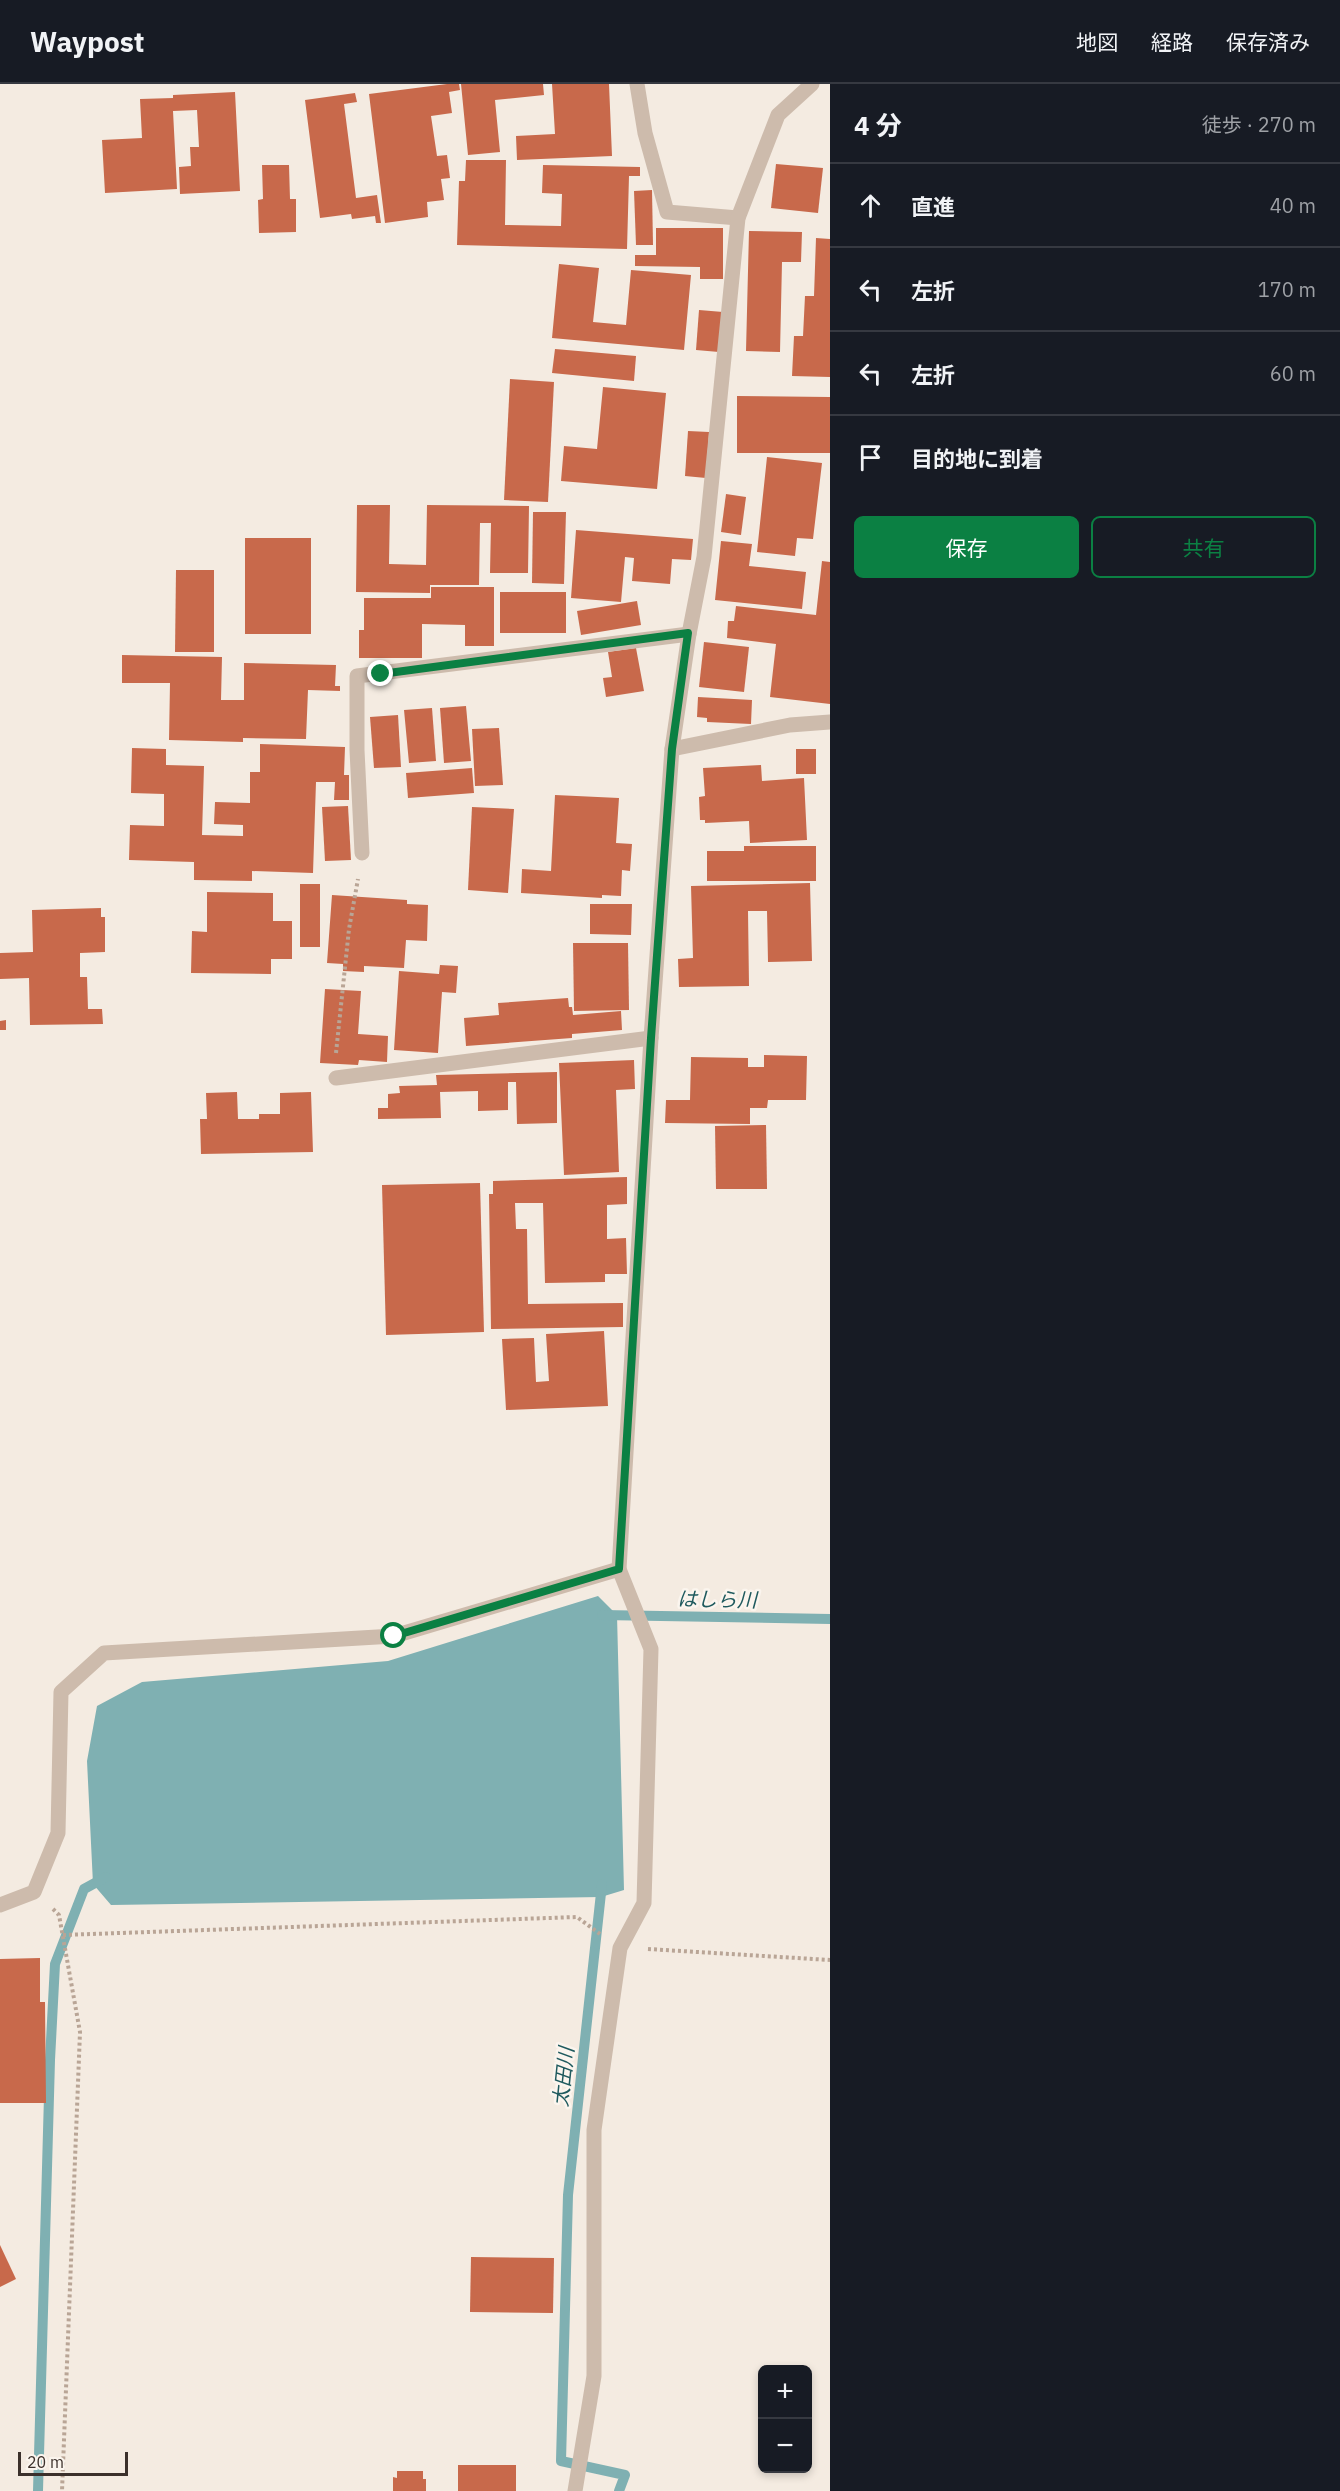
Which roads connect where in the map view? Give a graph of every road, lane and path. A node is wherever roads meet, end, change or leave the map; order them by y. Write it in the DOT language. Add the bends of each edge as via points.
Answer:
graph roads {
  1 [pos="637,84"];
  2 [pos="812,84"];
  3 [pos="738,218"];
  4 [pos="688,633"];
  5 [pos="830,722"];
  6 [pos="672,749"];
  7 [pos="362,853"];
  8 [pos="651,1038"];
  9 [pos="336,1078"];
  10 [pos="619,1569"];
  11 [pos="34,1892"];
  12 [pos="0,1905"];
  13 [pos="63,1935"];
  14 [pos="620,1948"];
  15 [pos="830,1960"];
  16 [pos="62,2491"];
  17 [pos="574,2491"];
  1 -- 3 [label="street" via="645,133 667,212"];
  2 -- 3 [label="street" via="778,115"];
  3 -- 4 [label="street" via="704,557"];
  4 -- 6 [label="street"];
  4 -- 7 [label="street" via="357,676"];
  5 -- 6 [label="street" via="790,725"];
  6 -- 8 [label="street"];
  7 -- 9 [label="path" via="340,999"];
  8 -- 9 [label="street"];
  8 -- 10 [label="street"];
  10 -- 11 [label="street" via="394,1636 104,1653 61,1692 58,1833"];
  10 -- 14 [label="street" via="651,1649 644,1904"];
  11 -- 12 [label="street"];
  11 -- 13 [label="path" via="59,1915"];
  13 -- 14 [label="path" via="576,1917"];
  13 -- 16 [label="path" via="80,2032"];
  14 -- 15 [label="path"];
  14 -- 17 [label="street" via="594,2130 594,2376"];
}
